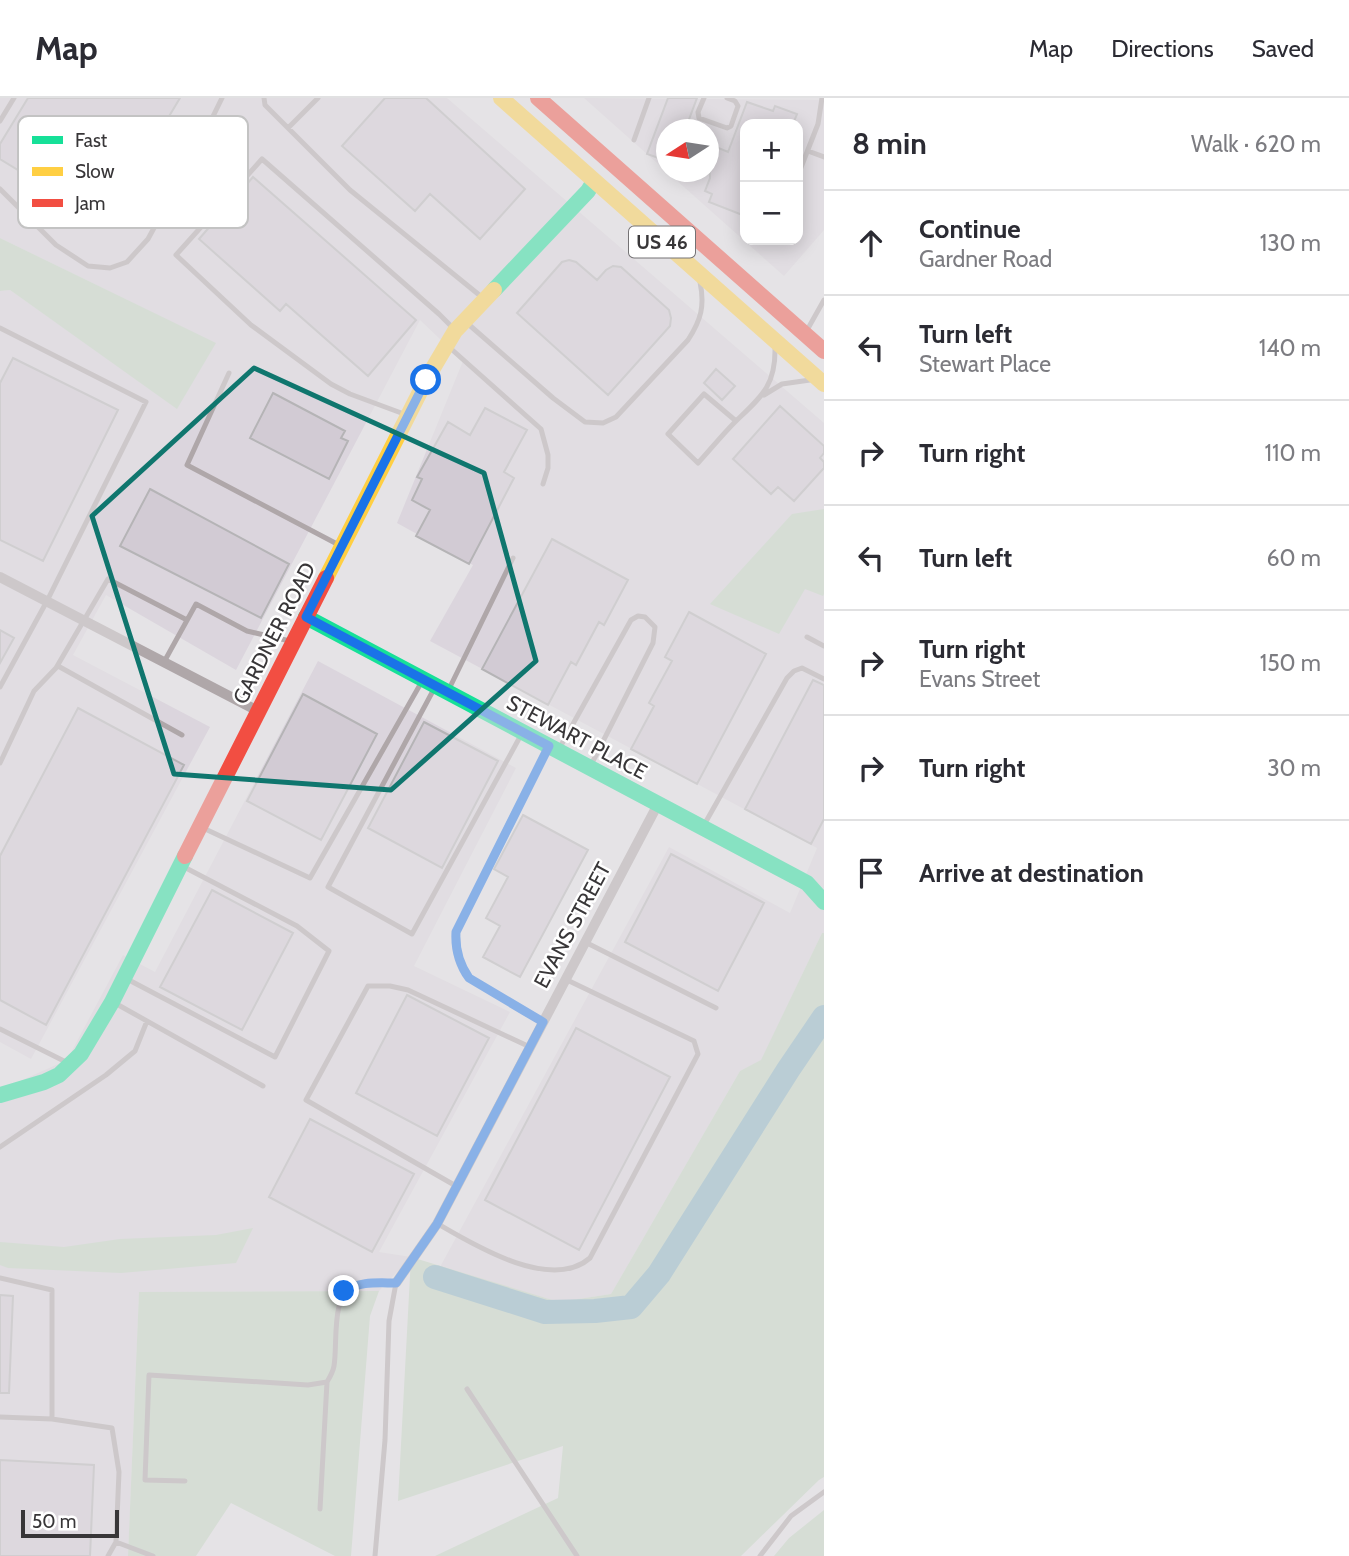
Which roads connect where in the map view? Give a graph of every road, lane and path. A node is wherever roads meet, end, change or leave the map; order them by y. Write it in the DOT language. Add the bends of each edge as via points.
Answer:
graph roads {
  1 [pos="14,98"];
  2 [pos="222,98"];
  3 [pos="264,98"];
  4 [pos="318,98"];
  5 [pos="501,98"];
  6 [pos="538,98"];
  7 [pos="544,98"];
  8 [pos="649,98"];
  9 [pos="704,98"];
  10 [pos="727,98"];
  11 [pos="822,98"];
  12 [pos="214,116"];
  13 [pos="0,121"];
  14 [pos="288,128"];
  15 [pos="571,128"];
  16 [pos="634,140"];
  17 [pos="808,151"];
  18 [pos="824,157"];
  19 [pos="803,163"];
  20 [pos="248,175"];
  21 [pos="594,181"];
  22 [pos="0,189"];
  23 [pos="18,207"];
  24 [pos="39,228"];
  25 [pos="154,228"];
  26 [pos="200,228"];
  27 [pos="699,275"];
  28 [pos="485,300"];
  29 [pos="824,300"];
  30 [pos="0,328"];
  31 [pos="455,332"];
  32 [pos="805,334"];
  33 [pos="774,341"];
  34 [pos="824,351"];
  35 [pos="229,373"];
  36 [pos="822,383"];
  37 [pos="761,397"];
  38 [pos="408,416"];
  39 [pos="736,422"];
  40 [pos="543,484"];
  41 [pos="342,546"];
  42 [pos="513,558"];
  43 [pos="0,577"];
  44 [pos="47,601"];
  45 [pos="306,617"];
  46 [pos="187,620"];
  47 [pos="83,621"];
  48 [pos="807,637"];
  49 [pos="293,641"];
  50 [pos="824,646"];
  51 [pos="164,662"];
  52 [pos="58,666"];
  53 [pos="824,679"];
  54 [pos="435,686"];
  55 [pos="0,687"];
  56 [pos="258,711"];
  57 [pos="523,732"];
  58 [pos="182,735"];
  59 [pos="553,748"];
  60 [pos="0,763"];
  61 [pos="590,768"];
  62 [pos="658,804"];
  63 [pos="200,826"];
  64 [pos="703,828"];
  65 [pos="180,865"];
  66 [pos="824,902"];
  67 [pos="585,942"];
  68 [pos="124,977"];
  69 [pos="565,979"];
  70 [pos="112,1002"];
  71 [pos="716,1008"];
  72 [pos="147,1021"];
  73 [pos="543,1022"];
  74 [pos="0,1029"];
  75 [pos="530,1047"];
  76 [pos="73,1065"];
  77 [pos="263,1086"];
  78 [pos="0,1095"];
  79 [pos="0,1147"];
  80 [pos="456,1186"];
  81 [pos="437,1224"];
  82 [pos="0,1278"];
  83 [pos="396,1283"];
  84 [pos="327,1381"];
  85 [pos="467,1389"];
  86 [pos="0,1417"];
  87 [pos="52,1419"];
  88 [pos="185,1481"];
  89 [pos="824,1492"];
  90 [pos="320,1509"];
  91 [pos="117,1542"];
  92 [pos="108,1556"];
  93 [pos="153,1556"];
  94 [pos="375,1556"];
  95 [pos="578,1556"];
  96 [pos="760,1556"];
  1 -- 13 [label="lane"];
  2 -- 12 [label="lane"];
  3 -- 14 [label="lane" via="265,106"];
  4 -- 14 [label="lane"];
  5 -- 21 [label="main road, US 46"];
  6 -- 15 [label="main road, US 46"];
  7 -- 15 [label="main road"];
  8 -- 16 [label="lane"];
  9 -- 10 [label="lane" via="699,118 727,128 738,106"];
  11 -- 17 [label="lane"];
  14 -- 28 [label="lane" via="350,190"];
  15 -- 32 [label="main road, US 46"];
  17 -- 18 [label="lane"];
  17 -- 19 [label="lane"];
  20 -- 31 [label="lane" via="262,159"];
  21 -- 27 [label="main road, US 46"];
  21 -- 28 [label="main road, GARDNER ROAD"];
  22 -- 23 [label="lane"];
  24 -- 25 [label="lane" via="88,266 110,268 127,262"];
  26 -- 38 [label="lane" via="176,255 251,325 331,384"];
  27 -- 31 [label="lane" via="704,300 688,340 616,417 603,424 585,422"];
  27 -- 33 [label="main road, US 46"];
  28 -- 31 [label="main road, GARDNER ROAD"];
  29 -- 32 [label="lane"];
  30 -- 44 [label="lane" via="146,402"];
  31 -- 38 [label="main road, GARDNER ROAD"];
  31 -- 40 [label="lane" via="541,429 548,455"];
  32 -- 34 [label="main road, US 46"];
  33 -- 36 [label="main road, US 46"];
  33 -- 37 [label="lane" via="775,365"];
  35 -- 41 [label="lane" via="187,465"];
  36 -- 37 [label="lane" via="792,381"];
  37 -- 39 [label="lane"];
  38 -- 41 [label="main road, GARDNER ROAD"];
  39 -- 39 [label="lane" via="698,463 668,435 704,394"];
  41 -- 45 [label="main road, GARDNER ROAD"];
  42 -- 54 [label="lane"];
  43 -- 44 [label="street"];
  44 -- 47 [label="street"];
  44 -- 55 [label="lane"];
  45 -- 49 [label="main road, GARDNER ROAD"];
  45 -- 54 [label="main road, STEWART PLACE"];
  46 -- 47 [label="lane" via="108,579"];
  46 -- 49 [label="lane" via="196,604 247,631"];
  46 -- 51 [label="lane"];
  47 -- 51 [label="street"];
  47 -- 52 [label="lane"];
  48 -- 50 [label="lane"];
  49 -- 56 [label="main road, GARDNER ROAD"];
  51 -- 56 [label="street"];
  52 -- 58 [label="lane"];
  52 -- 60 [label="lane" via="34,691"];
  53 -- 64 [label="lane" via="802,668 787,678"];
  54 -- 57 [label="main road, STEWART PLACE"];
  54 -- 57 [label="lane" via="328,887 412,934"];
  54 -- 63 [label="lane" via="310,878"];
  56 -- 63 [label="main road, GARDNER ROAD"];
  57 -- 59 [label="main road, STEWART PLACE"];
  59 -- 61 [label="main road, STEWART PLACE"];
  59 -- 61 [label="lane" via="578,714 631,620 645,617 655,627 653,643"];
  59 -- 73 [label="lane" via="456,932 455,942 469,978"];
  61 -- 62 [label="main road, STEWART PLACE"];
  62 -- 64 [label="main road, STEWART PLACE"];
  62 -- 67 [label="street, EVANS STREET"];
  63 -- 65 [label="main road, GARDNER ROAD"];
  64 -- 66 [label="main road, STEWART PLACE" via="807,883"];
  65 -- 68 [label="main road, GARDNER ROAD"];
  65 -- 68 [label="lane" via="297,926 329,951 275,1057"];
  67 -- 69 [label="street, EVANS STREET"];
  67 -- 71 [label="lane"];
  68 -- 70 [label="main road, GARDNER ROAD"];
  69 -- 73 [label="street, EVANS STREET"];
  69 -- 81 [label="lane" via="694,1041 698,1054 590,1258 580,1266 536,1268 487,1252"];
  70 -- 72 [label="lane"];
  70 -- 76 [label="main road, GARDNER ROAD"];
  72 -- 77 [label="lane"];
  72 -- 79 [label="lane" via="135,1051"];
  73 -- 75 [label="street, EVANS STREET"];
  74 -- 76 [label="lane"];
  75 -- 80 [label="street, EVANS STREET"];
  75 -- 80 [label="lane" via="408,990 368,986 306,1100"];
  76 -- 78 [label="main road, GARDNER ROAD" via="36,1087"];
  80 -- 81 [label="street, EVANS STREET"];
  81 -- 83 [label="street, EVANS STREET"];
  82 -- 87 [label="lane" via="52,1290"];
  83 -- 84 [label="lane" via="367,1282 344,1291 334,1369"];
  83 -- 94 [label="lane" via="389,1321"];
  84 -- 88 [label="lane" via="309,1384 149,1375 145,1480"];
  84 -- 90 [label="lane"];
  85 -- 95 [label="lane"];
  86 -- 87 [label="lane"];
  87 -- 91 [label="lane" via="112,1428 119,1472"];
  89 -- 96 [label="lane" via="791,1516"];
  91 -- 92 [label="lane"];
  91 -- 93 [label="lane"];
}
